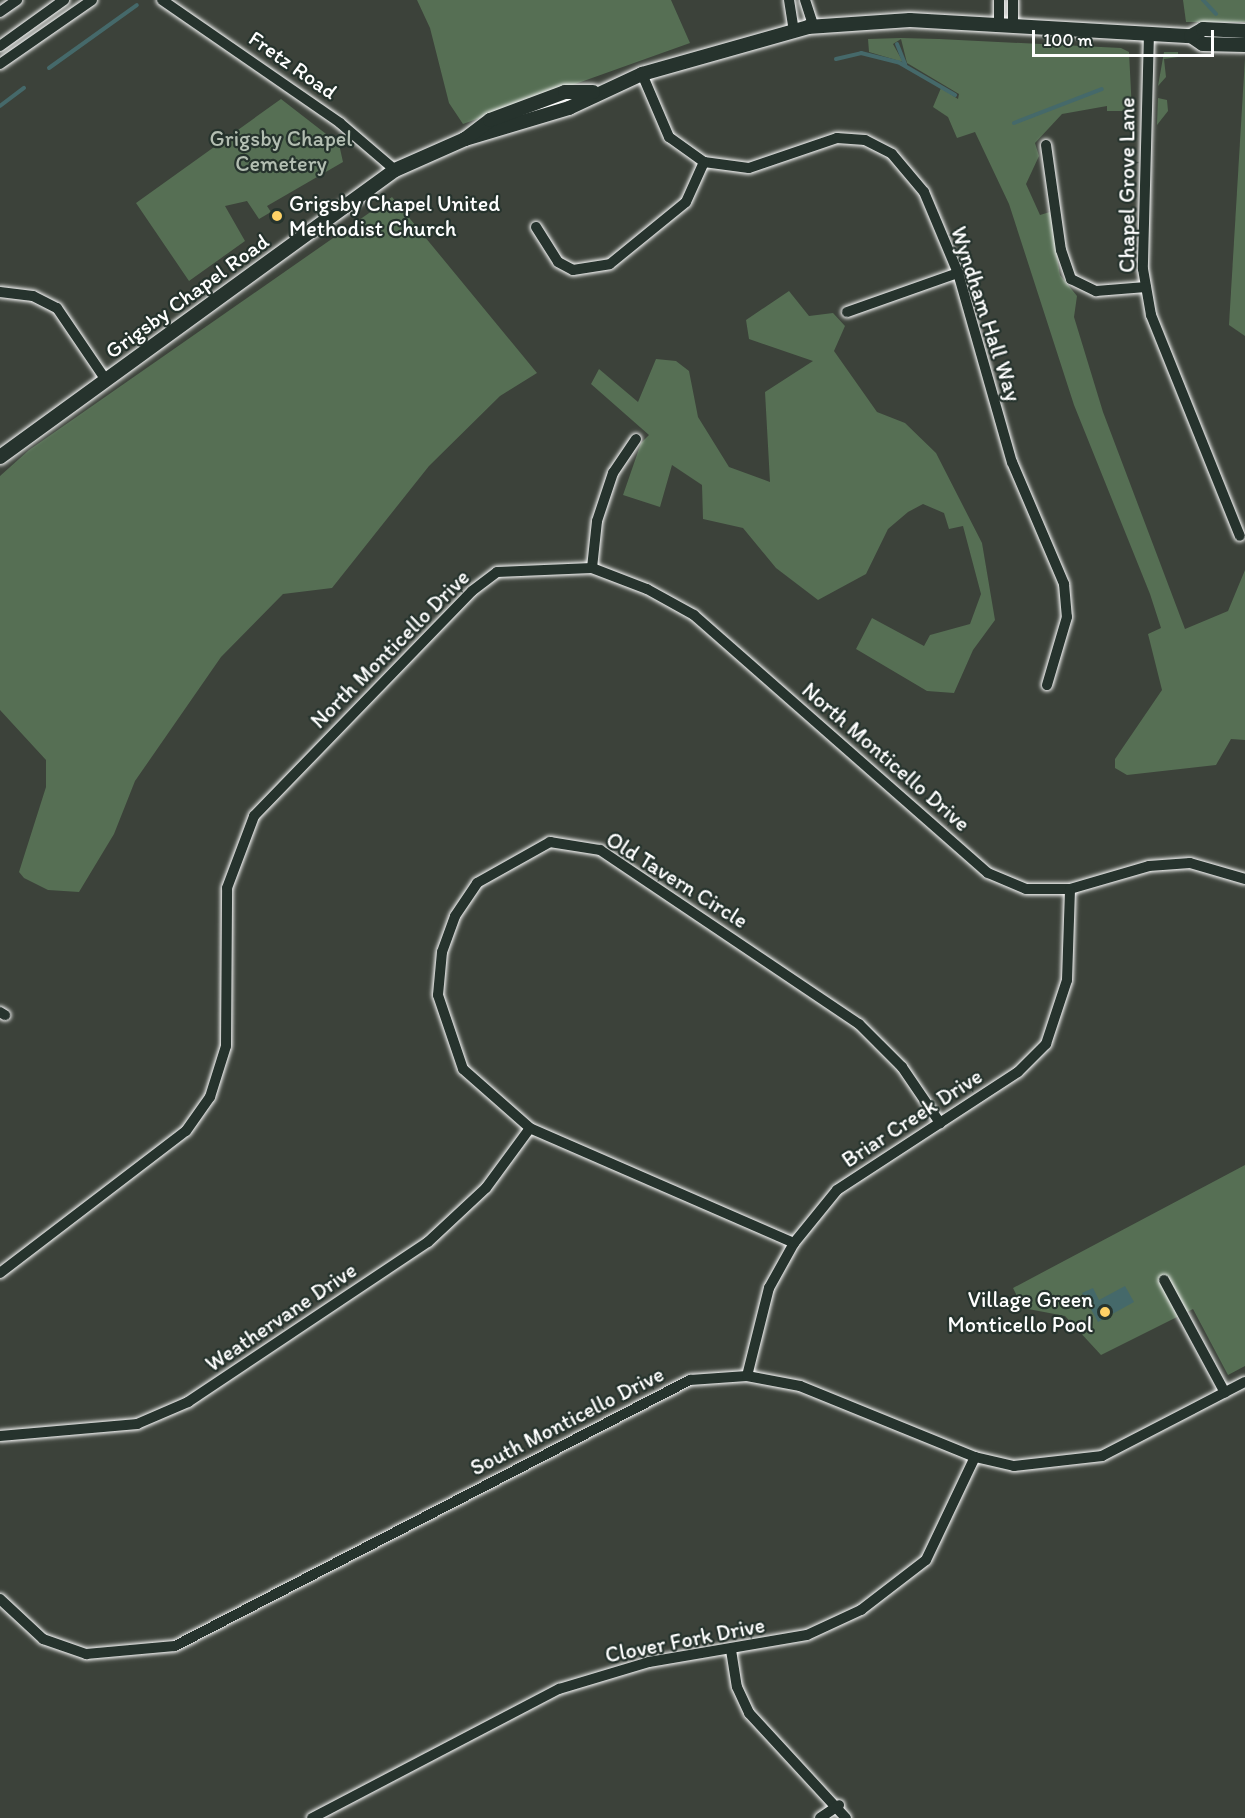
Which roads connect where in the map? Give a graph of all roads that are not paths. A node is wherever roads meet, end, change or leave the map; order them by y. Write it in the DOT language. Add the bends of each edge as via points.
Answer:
graph roads {
  1 [pos="17,0"];
  2 [pos="92,0"];
  3 [pos="162,0"];
  4 [pos="789,0"];
  5 [pos="805,0"];
  6 [pos="999,0"];
  7 [pos="1013,0"];
  8 [pos="62,2"];
  9 [pos="0,12"];
  10 [pos="68,16"];
  11 [pos="999,24"];
  12 [pos="1013,25"];
  13 [pos="814,27"];
  14 [pos="794,30"];
  15 [pos="1245,31"];
  16 [pos="1149,33"];
  17 [pos="1191,36"];
  18 [pos="1245,45"];
  19 [pos="0,48"];
  20 [pos="5,60"];
  21 [pos="642,74"];
  22 [pos="1046,145"];
  23 [pos="704,162"];
  24 [pos="395,170"];
  25 [pos="536,226"];
  26 [pos="957,273"];
  27 [pos="1146,287"];
  28 [pos="0,292"];
  29 [pos="847,312"];
  30 [pos="106,380"];
  31 [pos="636,439"];
  32 [pos="0,457"];
  33 [pos="1240,536"];
  34 [pos="592,568"];
  35 [pos="1047,685"];
  36 [pos="1245,879"];
  37 [pos="1070,889"];
  38 [pos="940,1123"];
  39 [pos="530,1128"];
  40 [pos="794,1243"];
  41 [pos="0,1273"];
  42 [pos="1164,1281"];
  43 [pos="747,1376"];
  44 [pos="1245,1382"];
  45 [pos="1225,1393"];
  46 [pos="0,1436"];
  47 [pos="975,1457"];
  48 [pos="0,1599"];
  49 [pos="731,1650"];
  50 [pos="839,1805"];
  51 [pos="312,1818"];
  52 [pos="820,1818"];
  53 [pos="846,1818"];
  1 -- 9 [label="street"];
  2 -- 10 [label="street"];
  3 -- 24 [label="street, Fretz Road" via="340,123"];
  4 -- 14 [label="street"];
  5 -- 13 [label="street"];
  6 -- 11 [label="street"];
  7 -- 12 [label="street"];
  8 -- 10 [label="street"];
  8 -- 19 [label="street"];
  10 -- 20 [label="street"];
  11 -- 12 [label="street, Grigsby Chapel Road"];
  11 -- 13 [label="street, Grigsby Chapel Road" via="910,20"];
  12 -- 16 [label="street, Grigsby Chapel Road"];
  13 -- 14 [label="street, Grigsby Chapel Road"];
  14 -- 21 [label="street, Grigsby Chapel Road"];
  15 -- 17 [label="street, Grigsby Chapel Road" via="1203,29"];
  16 -- 17 [label="street, Grigsby Chapel Road"];
  16 -- 27 [label="street, Chapel Grove Lane"];
  17 -- 18 [label="street" via="1203,44"];
  19 -- 20 [label="street"];
  21 -- 23 [label="street, Wyndham Hall Way" via="669,137"];
  21 -- 24 [label="street, Grigsby Chapel Road" via="593,92 569,108 465,139"];
  22 -- 27 [label="street" via="1062,255 1071,279 1096,291"];
  23 -- 25 [label="street" via="686,202 610,264 573,270 558,262"];
  23 -- 26 [label="street, Wyndham Hall Way" via="749,168 837,138 865,140 892,154 924,192"];
  24 -- 30 [label="street, Grigsby Chapel Road"];
  26 -- 29 [label="street"];
  26 -- 35 [label="street, Wyndham Hall Way" via="1012,462 1064,584 1067,617"];
  27 -- 33 [label="street, Chapel Grove Lane" via="1190,422"];
  28 -- 30 [label="street" via="33,296 57,308"];
  30 -- 32 [label="street, Grigsby Chapel Road"];
  31 -- 34 [label="street" via="613,473 597,521"];
  34 -- 37 [label="street, North Monticello Drive" via="647,589 694,615 988,873 1026,889"];
  34 -- 41 [label="street, North Monticello Drive" via="497,572 472,591 254,816 227,888 226,1046 210,1097 186,1131"];
  36 -- 37 [label="street, North Monticello Drive" via="1190,863 1149,866"];
  37 -- 38 [label="street, Briar Creek Drive" via="1067,980 1046,1044 1018,1072"];
  38 -- 39 [label="street, Old Tavern Circle" via="902,1067 858,1024 600,850 550,842 477,883 455,916 442,952 438,995 463,1069"];
  38 -- 40 [label="street, Briar Creek Drive" via="837,1190"];
  39 -- 40 [label="street, Old Tavern Circle"];
  39 -- 46 [label="street, Weathervane Drive" via="486,1188 428,1242 188,1402 137,1424"];
  40 -- 43 [label="street, Briar Creek Drive" via="769,1288"];
  42 -- 45 [label="street"];
  43 -- 47 [label="street, South Monticello Drive" via="800,1386"];
  43 -- 48 [label="street, South Monticello Drive" via="690,1380 638,1403 176,1646 86,1654 43,1639"];
  44 -- 45 [label="street, South Monticello Drive"];
  45 -- 47 [label="street, South Monticello Drive" via="1102,1456 1014,1466"];
  47 -- 49 [label="street, Clover Fork Drive" via="926,1560 861,1610 807,1635"];
  49 -- 50 [label="street" via="737,1687 749,1713"];
  49 -- 51 [label="street, Clover Fork Drive" via="649,1662 559,1689"];
  50 -- 52 [label="street"];
  50 -- 53 [label="street"];
}
